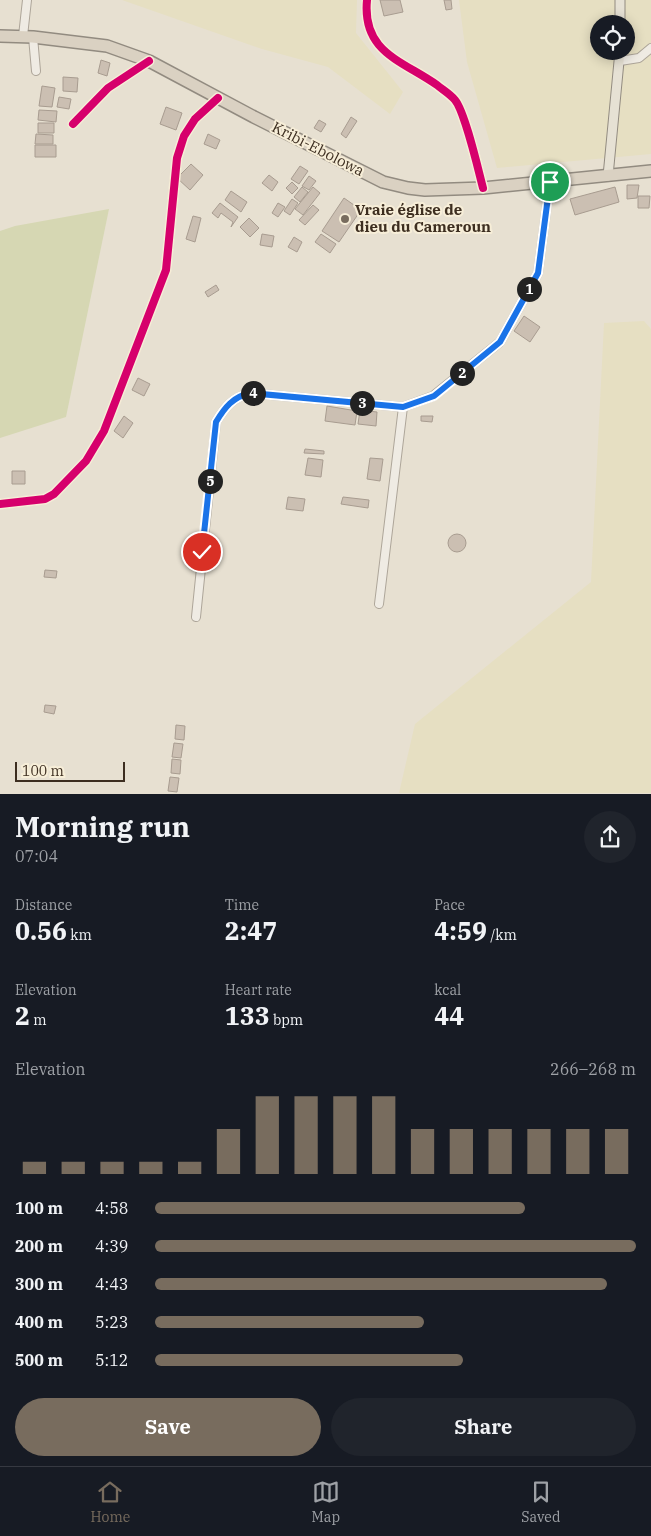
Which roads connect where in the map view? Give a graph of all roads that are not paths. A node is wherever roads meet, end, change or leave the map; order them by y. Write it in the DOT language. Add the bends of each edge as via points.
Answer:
graph roads {
  1 [pos="27,0"];
  2 [pos="367,0"];
  3 [pos="620,0"];
  4 [pos="620,15"];
  5 [pos="0,36"];
  6 [pos="28,36"];
  7 [pos="651,48"];
  8 [pos="149,61"];
  9 [pos="620,62"];
  10 [pos="36,71"];
  11 [pos="218,98"];
  12 [pos="73,124"];
  13 [pos="651,172"];
  14 [pos="608,176"];
  15 [pos="550,182"];
  16 [pos="483,188"];
  17 [pos="403,407"];
  18 [pos="0,504"];
  19 [pos="379,604"];
  20 [pos="196,617"];
  1 -- 6 [label="street"];
  2 -- 16 [label="street" via="367,23 383,51 455,100"];
  3 -- 4 [label="main road"];
  5 -- 6 [label="highway, Kribi-Ebolowa"];
  6 -- 8 [label="highway, Kribi-Ebolowa" via="107,46"];
  6 -- 10 [label="street"];
  7 -- 9 [label="street" via="639,58"];
  8 -- 11 [label="highway, Kribi-Ebolowa"];
  8 -- 12 [label="street" via="108,88"];
  9 -- 14 [label="main road"];
  11 -- 16 [label="highway, Kribi-Ebolowa" via="383,182 424,190"];
  11 -- 18 [label="street" via="195,119 176,158 166,270 104,431 86,461 54,494"];
  13 -- 14 [label="highway, Kribi-Ebolowa"];
  14 -- 15 [label="highway, Kribi-Ebolowa"];
  15 -- 16 [label="highway, Kribi-Ebolowa"];
  15 -- 17 [label="street" via="538,273 500,342 434,396"];
  17 -- 19 [label="street"];
  17 -- 20 [label="street" via="250,393 239,395 226,406 216,422"];
}
